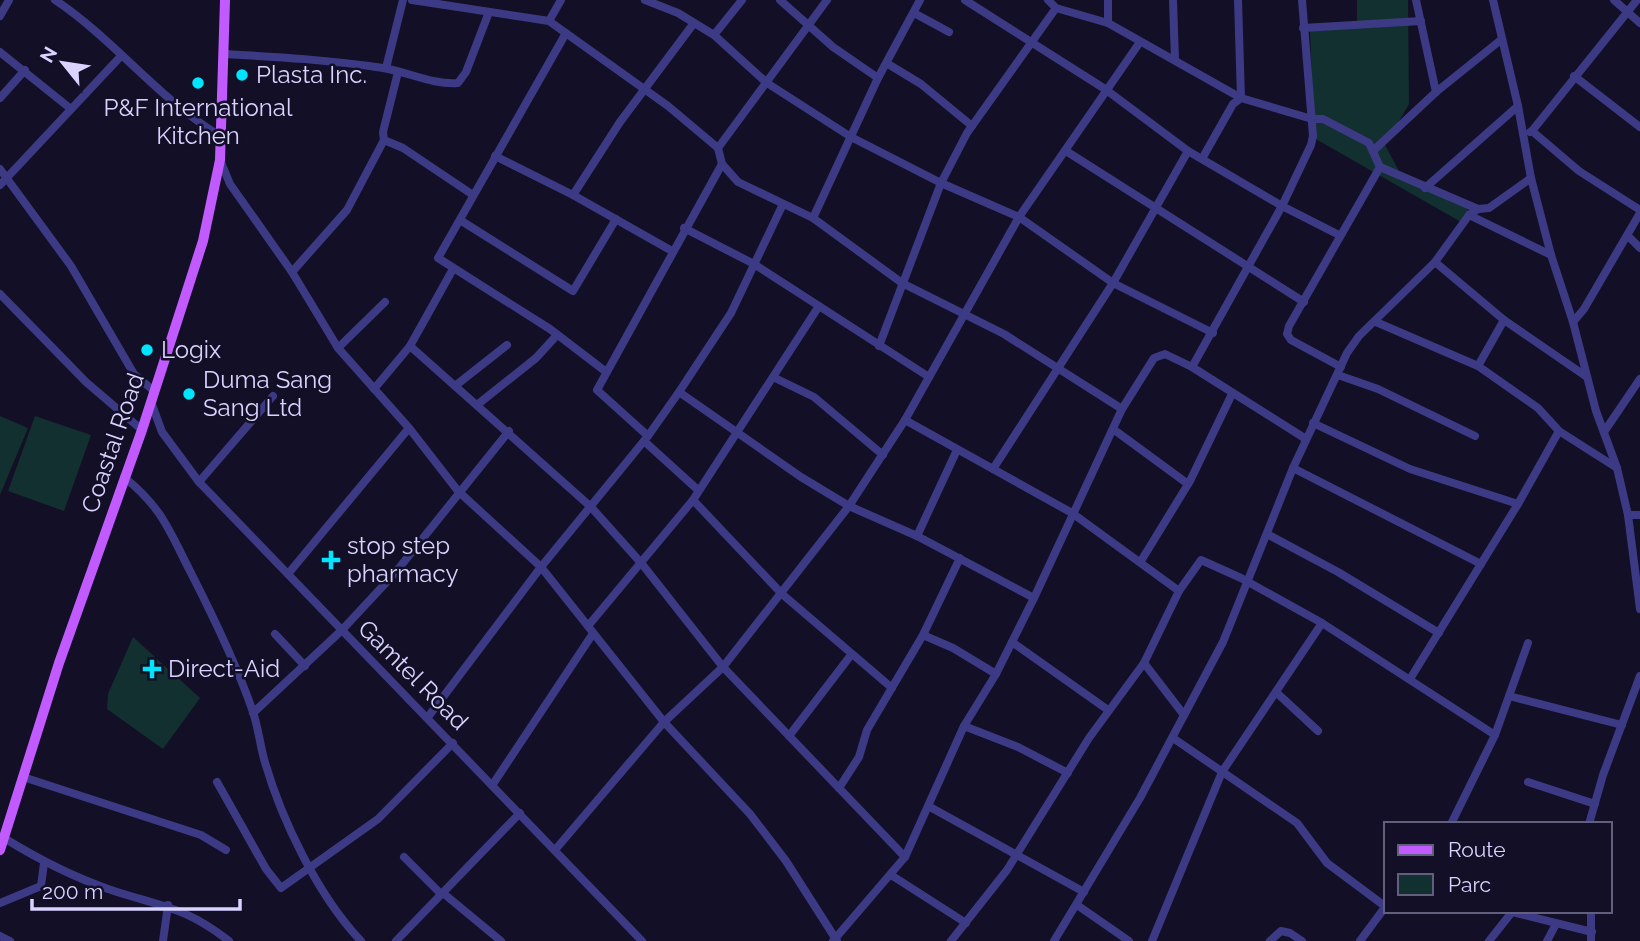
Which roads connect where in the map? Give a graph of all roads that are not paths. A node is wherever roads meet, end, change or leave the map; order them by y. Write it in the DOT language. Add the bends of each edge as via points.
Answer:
graph roads {
  1 [pos="9,0"];
  2 [pos="55,0"];
  3 [pos="225,0"];
  4 [pos="403,0"];
  5 [pos="412,0"];
  6 [pos="561,0"];
  7 [pos="645,0"];
  8 [pos="742,0"];
  9 [pos="780,0"];
  10 [pos="827,0"];
  11 [pos="920,0"];
  12 [pos="965,0"];
  13 [pos="1048,0"];
  14 [pos="1108,0"];
  15 [pos="1172,0"];
  16 [pos="1238,0"];
  17 [pos="1302,0"];
  18 [pos="1416,0"];
  19 [pos="1493,0"];
  20 [pos="1614,0"];
  21 [pos="1637,0"];
  22 [pos="660,2"];
  23 [pos="1056,8"];
  24 [pos="1628,10"];
  25 [pos="489,12"];
  26 [pos="914,13"];
  27 [pos="0,16"];
  28 [pos="549,20"];
  29 [pos="1421,21"];
  30 [pos="694,23"];
  31 [pos="1108,23"];
  32 [pos="1640,23"];
  33 [pos="809,26"];
  34 [pos="1303,28"];
  35 [pos="949,32"];
  36 [pos="566,33"];
  37 [pos="714,35"];
  38 [pos="1502,39"];
  39 [pos="1033,42"];
  40 [pos="1140,42"];
  41 [pos="0,52"];
  42 [pos="225,54"];
  43 [pos="121,56"];
  44 [pos="1175,60"];
  45 [pos="888,64"];
  46 [pos="386,68"];
  47 [pos="25,70"];
  48 [pos="398,72"];
  49 [pos="1574,76"];
  50 [pos="878,78"];
  51 [pos="767,83"];
  52 [pos="1105,89"];
  53 [pos="645,90"];
  54 [pos="1436,92"];
  55 [pos="0,98"];
  56 [pos="1241,98"];
  57 [pos="1518,106"];
  58 [pos="71,109"];
  59 [pos="1312,119"];
  60 [pos="972,126"];
  61 [pos="1640,127"];
  62 [pos="1528,133"];
  63 [pos="222,137"];
  64 [pos="851,137"];
  65 [pos="384,140"];
  66 [pos="718,148"];
  67 [pos="1374,150"];
  68 [pos="1066,151"];
  69 [pos="1188,151"];
  70 [pos="495,156"];
  71 [pos="1203,157"];
  72 [pos="219,160"];
  73 [pos="722,164"];
  74 [pos="1380,167"];
  75 [pos="0,169"];
  76 [pos="8,176"];
  77 [pos="1531,178"];
  78 [pos="941,183"];
  79 [pos="0,185"];
  80 [pos="1425,188"];
  81 [pos="473,195"];
  82 [pos="573,195"];
  83 [pos="783,204"];
  84 [pos="1282,206"];
  85 [pos="1156,208"];
  86 [pos="1478,209"];
  87 [pos="1640,211"];
  88 [pos="1469,215"];
  89 [pos="813,218"];
  90 [pos="1019,218"];
  91 [pos="616,219"];
  92 [pos="460,220"];
  93 [pos="684,228"];
  94 [pos="1339,235"];
  95 [pos="1628,236"];
  96 [pos="1640,248"];
  97 [pos="672,251"];
  98 [pos="1551,255"];
  99 [pos="1435,262"];
  100 [pos="754,264"];
  101 [pos="1249,264"];
  102 [pos="453,269"];
  103 [pos="292,272"];
  104 [pos="902,283"];
  105 [pos="1113,283"];
  106 [pos="0,294"];
  107 [pos="385,302"];
  108 [pos="1304,302"];
  109 [pos="819,306"];
  110 [pos="965,312"];
  111 [pos="1504,320"];
  112 [pos="1376,322"];
  113 [pos="1573,322"];
  114 [pos="1213,333"];
  115 [pos="557,335"];
  116 [pos="507,345"];
  117 [pos="410,346"];
  118 [pos="879,346"];
  119 [pos="338,348"];
  120 [pos="1478,366"];
  121 [pos="1192,367"];
  122 [pos="1057,369"];
  123 [pos="1339,371"];
  124 [pos="605,372"];
  125 [pos="929,377"];
  126 [pos="775,378"];
  127 [pos="1588,378"];
  128 [pos="1640,379"];
  129 [pos="456,386"];
  130 [pos="374,389"];
  131 [pos="679,391"];
  132 [pos="1232,394"];
  133 [pos="152,396"];
  134 [pos="273,396"];
  135 [pos="477,405"];
  136 [pos="1122,409"];
  137 [pos="905,420"];
  138 [pos="1313,422"];
  139 [pos="409,428"];
  140 [pos="1113,429"];
  141 [pos="142,430"];
  142 [pos="509,431"];
  143 [pos="1559,431"];
  144 [pos="1604,432"];
  145 [pos="737,433"];
  146 [pos="1475,436"];
  147 [pos="646,438"];
  148 [pos="1306,439"];
  149 [pos="957,450"];
  150 [pos="883,455"];
  151 [pos="1293,468"];
  152 [pos="1617,468"];
  153 [pos="993,469"];
  154 [pos="124,477"];
  155 [pos="199,482"];
  156 [pos="1188,484"];
  157 [pos="698,490"];
  158 [pos="458,491"];
  159 [pos="694,499"];
  160 [pos="1518,504"];
  161 [pos="849,506"];
  162 [pos="590,507"];
  163 [pos="1072,513"];
  164 [pos="1640,514"];
  165 [pos="1628,515"];
  166 [pos="1267,534"];
  167 [pos="917,536"];
  168 [pos="960,558"];
  169 [pos="1141,561"];
  170 [pos="642,564"];
  171 [pos="1481,565"];
  172 [pos="541,567"];
  173 [pos="288,574"];
  174 [pos="1248,582"];
  175 [pos="1179,591"];
  176 [pos="782,594"];
  177 [pos="1034,598"];
  178 [pos="1640,609"];
  179 [pos="1322,623"];
  180 [pos="342,630"];
  181 [pos="590,631"];
  182 [pos="1439,633"];
  183 [pos="275,634"];
  184 [pos="923,635"];
  185 [pos="1012,642"];
  186 [pos="1528,643"];
  187 [pos="851,655"];
  188 [pos="1144,663"];
  189 [pos="305,666"];
  190 [pos="723,667"];
  191 [pos="996,674"];
  192 [pos="1640,676"];
  193 [pos="1410,679"];
  194 [pos="892,688"];
  195 [pos="1277,693"];
  196 [pos="1509,696"];
  197 [pos="1108,710"];
  198 [pos="253,713"];
  199 [pos="1184,715"];
  200 [pos="428,718"];
  201 [pos="664,722"];
  202 [pos="1622,725"];
  203 [pos="964,726"];
  204 [pos="1318,731"];
  205 [pos="1495,735"];
  206 [pos="789,736"];
  207 [pos="1172,738"];
  208 [pos="453,743"];
  209 [pos="1222,772"];
  210 [pos="1068,773"];
  211 [pos="23,776"];
  212 [pos="217,782"];
  213 [pos="1528,782"];
  214 [pos="493,784"];
  215 [pos="839,788"];
  216 [pos="1595,804"];
  217 [pos="930,807"];
  218 [pos="520,813"];
  219 [pos="1452,822"];
  220 [pos="1590,822"];
  221 [pos="4,838"];
  222 [pos="0,850"];
  223 [pos="226,850"];
  224 [pos="555,850"];
  225 [pos="1016,854"];
  226 [pos="905,857"];
  227 [pos="404,858"];
  228 [pos="44,863"];
  229 [pos="309,868"];
  230 [pos="891,875"];
  231 [pos="1084,892"];
  232 [pos="442,894"];
  233 [pos="0,903"];
  234 [pos="168,905"];
  235 [pos="1077,905"];
  236 [pos="1384,906"];
  237 [pos="1384,910"];
  238 [pos="1510,913"];
  239 [pos="1515,913"];
  240 [pos="1591,913"];
  241 [pos="966,923"];
  242 [pos="1556,924"];
  243 [pos="0,936"];
  244 [pos="1591,937"];
  245 [pos="835,940"];
  246 [pos="10,941"];
  247 [pos="163,941"];
  248 [pos="229,941"];
  249 [pos="361,941"];
  250 [pos="396,941"];
  251 [pos="501,941"];
  252 [pos="642,941"];
  253 [pos="951,941"];
  254 [pos="1054,941"];
  255 [pos="1129,941"];
  256 [pos="1152,941"];
  257 [pos="1270,941"];
  258 [pos="1302,941"];
  259 [pos="1360,941"];
  260 [pos="1489,941"];
  261 [pos="1547,941"];
  1 -- 27 [label="street"];
  2 -- 43 [label="street"];
  3 -- 42 [label="main road, Coastal Road"];
  4 -- 46 [label="street"];
  5 -- 25 [label="street"];
  6 -- 28 [label="street"];
  7 -- 22 [label="street"];
  8 -- 37 [label="street"];
  9 -- 33 [label="street"];
  10 -- 33 [label="street"];
  11 -- 26 [label="street"];
  12 -- 39 [label="street"];
  13 -- 23 [label="street"];
  14 -- 31 [label="street"];
  15 -- 44 [label="street"];
  16 -- 56 [label="street"];
  17 -- 34 [label="street"];
  18 -- 29 [label="street"];
  19 -- 38 [label="street"];
  20 -- 24 [label="street"];
  21 -- 24 [label="street"];
  22 -- 30 [label="street"];
  23 -- 31 [label="street"];
  23 -- 39 [label="street"];
  24 -- 32 [label="street"];
  24 -- 49 [label="street"];
  25 -- 28 [label="street"];
  25 -- 48 [label="street" via="458,83"];
  26 -- 35 [label="street"];
  26 -- 45 [label="street"];
  28 -- 36 [label="street"];
  29 -- 34 [label="street"];
  29 -- 54 [label="street"];
  30 -- 37 [label="street"];
  30 -- 53 [label="street"];
  31 -- 40 [label="street"];
  33 -- 50 [label="street"];
  33 -- 51 [label="street"];
  34 -- 59 [label="street"];
  36 -- 53 [label="street"];
  36 -- 70 [label="street"];
  37 -- 51 [label="street"];
  38 -- 54 [label="street"];
  38 -- 57 [label="street"];
  39 -- 52 [label="street"];
  39 -- 60 [label="street"];
  40 -- 44 [label="street"];
  40 -- 52 [label="street"];
  41 -- 47 [label="street"];
  42 -- 46 [label="street"];
  42 -- 63 [label="main road, Coastal Road"];
  43 -- 58 [label="street"];
  43 -- 63 [label="street"];
  44 -- 56 [label="street"];
  45 -- 50 [label="street"];
  45 -- 60 [label="street" via="921,84"];
  46 -- 48 [label="street"];
  47 -- 55 [label="street"];
  47 -- 58 [label="street"];
  48 -- 65 [label="street"];
  49 -- 61 [label="street"];
  49 -- 62 [label="street"];
  50 -- 64 [label="street"];
  51 -- 64 [label="street"];
  51 -- 66 [label="street"];
  52 -- 68 [label="street"];
  52 -- 69 [label="street"];
  53 -- 66 [label="street"];
  53 -- 82 [label="street"];
  54 -- 67 [label="street"];
  56 -- 59 [label="street"];
  56 -- 71 [label="street"];
  57 -- 62 [label="street"];
  57 -- 80 [label="street"];
  58 -- 76 [label="street"];
  59 -- 67 [label="street" via="1323,118"];
  59 -- 84 [label="street" via="1311,145"];
  60 -- 78 [label="street"];
  62 -- 77 [label="street"];
  62 -- 87 [label="street"];
  63 -- 72 [label="main road, Coastal Road"];
  64 -- 78 [label="street"];
  64 -- 89 [label="street"];
  65 -- 81 [label="street"];
  65 -- 103 [label="street" via="347,210"];
  66 -- 73 [label="street"];
  67 -- 74 [label="street"];
  68 -- 85 [label="street"];
  68 -- 90 [label="street"];
  69 -- 71 [label="street"];
  69 -- 85 [label="street"];
  70 -- 81 [label="street"];
  70 -- 82 [label="street"];
  71 -- 84 [label="street"];
  72 -- 103 [label="street" via="230,184"];
  72 -- 133 [label="main road, Coastal Road" via="203,241"];
  73 -- 83 [label="street" via="738,182"];
  73 -- 93 [label="street"];
  74 -- 80 [label="street"];
  74 -- 94 [label="street"];
  75 -- 76 [label="street"];
  76 -- 79 [label="street"];
  76 -- 133 [label="street"];
  77 -- 86 [label="street" via="1489,208"];
  77 -- 98 [label="street"];
  78 -- 90 [label="street"];
  78 -- 104 [label="street"];
  80 -- 86 [label="street"];
  81 -- 92 [label="street"];
  82 -- 91 [label="street"];
  83 -- 89 [label="street"];
  83 -- 100 [label="street"];
  84 -- 94 [label="street"];
  84 -- 101 [label="street"];
  85 -- 101 [label="street"];
  85 -- 105 [label="street"];
  86 -- 88 [label="street"];
  87 -- 95 [label="street"];
  88 -- 98 [label="street"];
  88 -- 99 [label="street"];
  89 -- 104 [label="street"];
  90 -- 105 [label="street"];
  90 -- 110 [label="street"];
  91 -- 92 [label="street" via="573,291"];
  91 -- 97 [label="street"];
  92 -- 102 [label="street" via="438,258"];
  93 -- 97 [label="street"];
  93 -- 100 [label="street"];
  94 -- 108 [label="street"];
  95 -- 96 [label="street"];
  95 -- 113 [label="street"];
  97 -- 124 [label="street"];
  98 -- 113 [label="street"];
  99 -- 111 [label="street"];
  99 -- 112 [label="street"];
  100 -- 109 [label="street"];
  100 -- 131 [label="street" via="731,313"];
  101 -- 108 [label="street"];
  101 -- 114 [label="street"];
  102 -- 115 [label="street"];
  102 -- 117 [label="street"];
  103 -- 119 [label="street"];
  104 -- 110 [label="street"];
  104 -- 118 [label="street"];
  105 -- 114 [label="street"];
  105 -- 122 [label="street"];
  106 -- 141 [label="street" via="86,382"];
  107 -- 119 [label="street"];
  108 -- 123 [label="street" via="1287,334"];
  109 -- 118 [label="street"];
  109 -- 126 [label="street"];
  110 -- 122 [label="street"];
  110 -- 125 [label="street"];
  111 -- 120 [label="street"];
  111 -- 127 [label="street"];
  112 -- 120 [label="street"];
  112 -- 123 [label="street" via="1359,336"];
  113 -- 127 [label="street"];
  114 -- 121 [label="street"];
  115 -- 124 [label="street"];
  115 -- 135 [label="street"];
  116 -- 129 [label="street"];
  117 -- 129 [label="street"];
  117 -- 130 [label="street"];
  118 -- 125 [label="street"];
  119 -- 130 [label="street"];
  120 -- 143 [label="street" via="1538,408"];
  121 -- 132 [label="street"];
  121 -- 136 [label="street" via="1160,354"];
  122 -- 136 [label="street"];
  122 -- 153 [label="street"];
  123 -- 138 [label="street"];
  123 -- 146 [label="street"];
  124 -- 147 [label="street" via="597,390"];
  125 -- 137 [label="street"];
  126 -- 145 [label="street"];
  126 -- 150 [label="street" via="814,397"];
  127 -- 144 [label="street"];
  128 -- 144 [label="street"];
  129 -- 135 [label="street"];
  130 -- 139 [label="street"];
  131 -- 145 [label="street"];
  131 -- 147 [label="street"];
  132 -- 148 [label="street"];
  132 -- 156 [label="street"];
  133 -- 141 [label="main road, Coastal Road"];
  133 -- 155 [label="street, Gamtel Road" via="162,432"];
  134 -- 155 [label="street"];
  135 -- 142 [label="street"];
  136 -- 140 [label="street"];
  137 -- 149 [label="street"];
  137 -- 150 [label="street"];
  138 -- 148 [label="street"];
  138 -- 160 [label="street" via="1410,469"];
  139 -- 158 [label="street"];
  139 -- 173 [label="street"];
  140 -- 156 [label="street"];
  140 -- 163 [label="street"];
  141 -- 154 [label="main road, Coastal Road"];
  142 -- 158 [label="street"];
  142 -- 162 [label="street"];
  143 -- 152 [label="street"];
  143 -- 160 [label="street"];
  144 -- 152 [label="street"];
  145 -- 157 [label="street"];
  145 -- 161 [label="street"];
  147 -- 157 [label="street"];
  147 -- 162 [label="street"];
  148 -- 151 [label="street"];
  149 -- 153 [label="street"];
  149 -- 167 [label="street"];
  150 -- 161 [label="street"];
  151 -- 166 [label="street"];
  151 -- 171 [label="street"];
  152 -- 165 [label="street"];
  153 -- 163 [label="street"];
  154 -- 198 [label="street" via="161,513"];
  154 -- 211 [label="main road, Coastal Road"];
  155 -- 173 [label="street, Gamtel Road"];
  156 -- 169 [label="street"];
  157 -- 159 [label="street"];
  158 -- 172 [label="street"];
  158 -- 180 [label="street" via="395,573"];
  159 -- 170 [label="street"];
  159 -- 176 [label="street"];
  160 -- 171 [label="street"];
  161 -- 167 [label="street"];
  161 -- 176 [label="street"];
  162 -- 170 [label="street"];
  162 -- 172 [label="street"];
  163 -- 169 [label="street"];
  163 -- 177 [label="street"];
  164 -- 165 [label="street"];
  165 -- 178 [label="street"];
  166 -- 174 [label="street"];
  166 -- 182 [label="street"];
  167 -- 168 [label="street"];
  168 -- 177 [label="street"];
  168 -- 184 [label="street"];
  169 -- 175 [label="street"];
  170 -- 181 [label="street"];
  170 -- 190 [label="street"];
  171 -- 182 [label="street"];
  172 -- 181 [label="street"];
  172 -- 200 [label="street"];
  173 -- 180 [label="street, Gamtel Road"];
  174 -- 175 [label="street" via="1200,560"];
  174 -- 179 [label="street"];
  174 -- 199 [label="street"];
  175 -- 188 [label="street"];
  176 -- 187 [label="street"];
  176 -- 190 [label="street"];
  177 -- 185 [label="street"];
  179 -- 193 [label="street"];
  179 -- 195 [label="street"];
  180 -- 189 [label="street"];
  180 -- 200 [label="street, Gamtel Road"];
  181 -- 201 [label="street"];
  181 -- 214 [label="street"];
  182 -- 193 [label="street"];
  183 -- 189 [label="street"];
  184 -- 191 [label="street"];
  184 -- 194 [label="street"];
  185 -- 191 [label="street"];
  185 -- 197 [label="street"];
  186 -- 196 [label="street"];
  187 -- 194 [label="street"];
  187 -- 206 [label="street"];
  188 -- 197 [label="street"];
  188 -- 199 [label="street"];
  189 -- 198 [label="street"];
  190 -- 201 [label="street"];
  190 -- 206 [label="street"];
  191 -- 203 [label="street"];
  192 -- 202 [label="street"];
  193 -- 205 [label="street"];
  194 -- 215 [label="street"];
  195 -- 204 [label="street"];
  195 -- 209 [label="street"];
  196 -- 202 [label="street"];
  196 -- 205 [label="street"];
  197 -- 210 [label="street"];
  198 -- 229 [label="street" via="265,761"];
  199 -- 207 [label="street"];
  200 -- 208 [label="street, Gamtel Road"];
  201 -- 224 [label="street"];
  201 -- 245 [label="street" via="750,814 786,861"];
  202 -- 216 [label="street"];
  203 -- 210 [label="street"];
  203 -- 217 [label="street"];
  205 -- 219 [label="street"];
  206 -- 215 [label="street"];
  207 -- 209 [label="street"];
  207 -- 231 [label="street"];
  208 -- 214 [label="street, Gamtel Road"];
  208 -- 229 [label="street" via="378,819"];
  209 -- 236 [label="street" via="1297,823 1327,863"];
  209 -- 256 [label="street"];
  210 -- 225 [label="street"];
  211 -- 221 [label="main road, Coastal Road"];
  211 -- 223 [label="street" via="201,835"];
  212 -- 229 [label="street" via="281,888"];
  213 -- 216 [label="street"];
  214 -- 218 [label="street, Gamtel Road"];
  215 -- 226 [label="street"];
  216 -- 220 [label="street"];
  217 -- 225 [label="street"];
  217 -- 226 [label="street"];
  218 -- 224 [label="street, Gamtel Road"];
  218 -- 232 [label="street"];
  221 -- 222 [label="main road, Coastal Road"];
  221 -- 228 [label="street"];
  224 -- 252 [label="street, Gamtel Road"];
  225 -- 231 [label="street"];
  225 -- 241 [label="street"];
  226 -- 230 [label="street"];
  227 -- 232 [label="street"];
  228 -- 233 [label="street" via="41,886"];
  228 -- 234 [label="street" via="111,890"];
  229 -- 249 [label="street" via="338,917"];
  230 -- 241 [label="street"];
  230 -- 245 [label="street"];
  231 -- 235 [label="street"];
  232 -- 250 [label="street"];
  232 -- 251 [label="street"];
  234 -- 247 [label="street"];
  234 -- 248 [label="street" via="201,919"];
  235 -- 254 [label="street"];
  235 -- 255 [label="street"];
  237 -- 259 [label="street"];
  238 -- 260 [label="street"];
  239 -- 242 [label="street"];
  240 -- 244 [label="street"];
  241 -- 253 [label="street"];
  242 -- 244 [label="street"];
  242 -- 261 [label="street"];
  243 -- 246 [label="street"];
  257 -- 258 [label="street" via="1281,931"];
}
